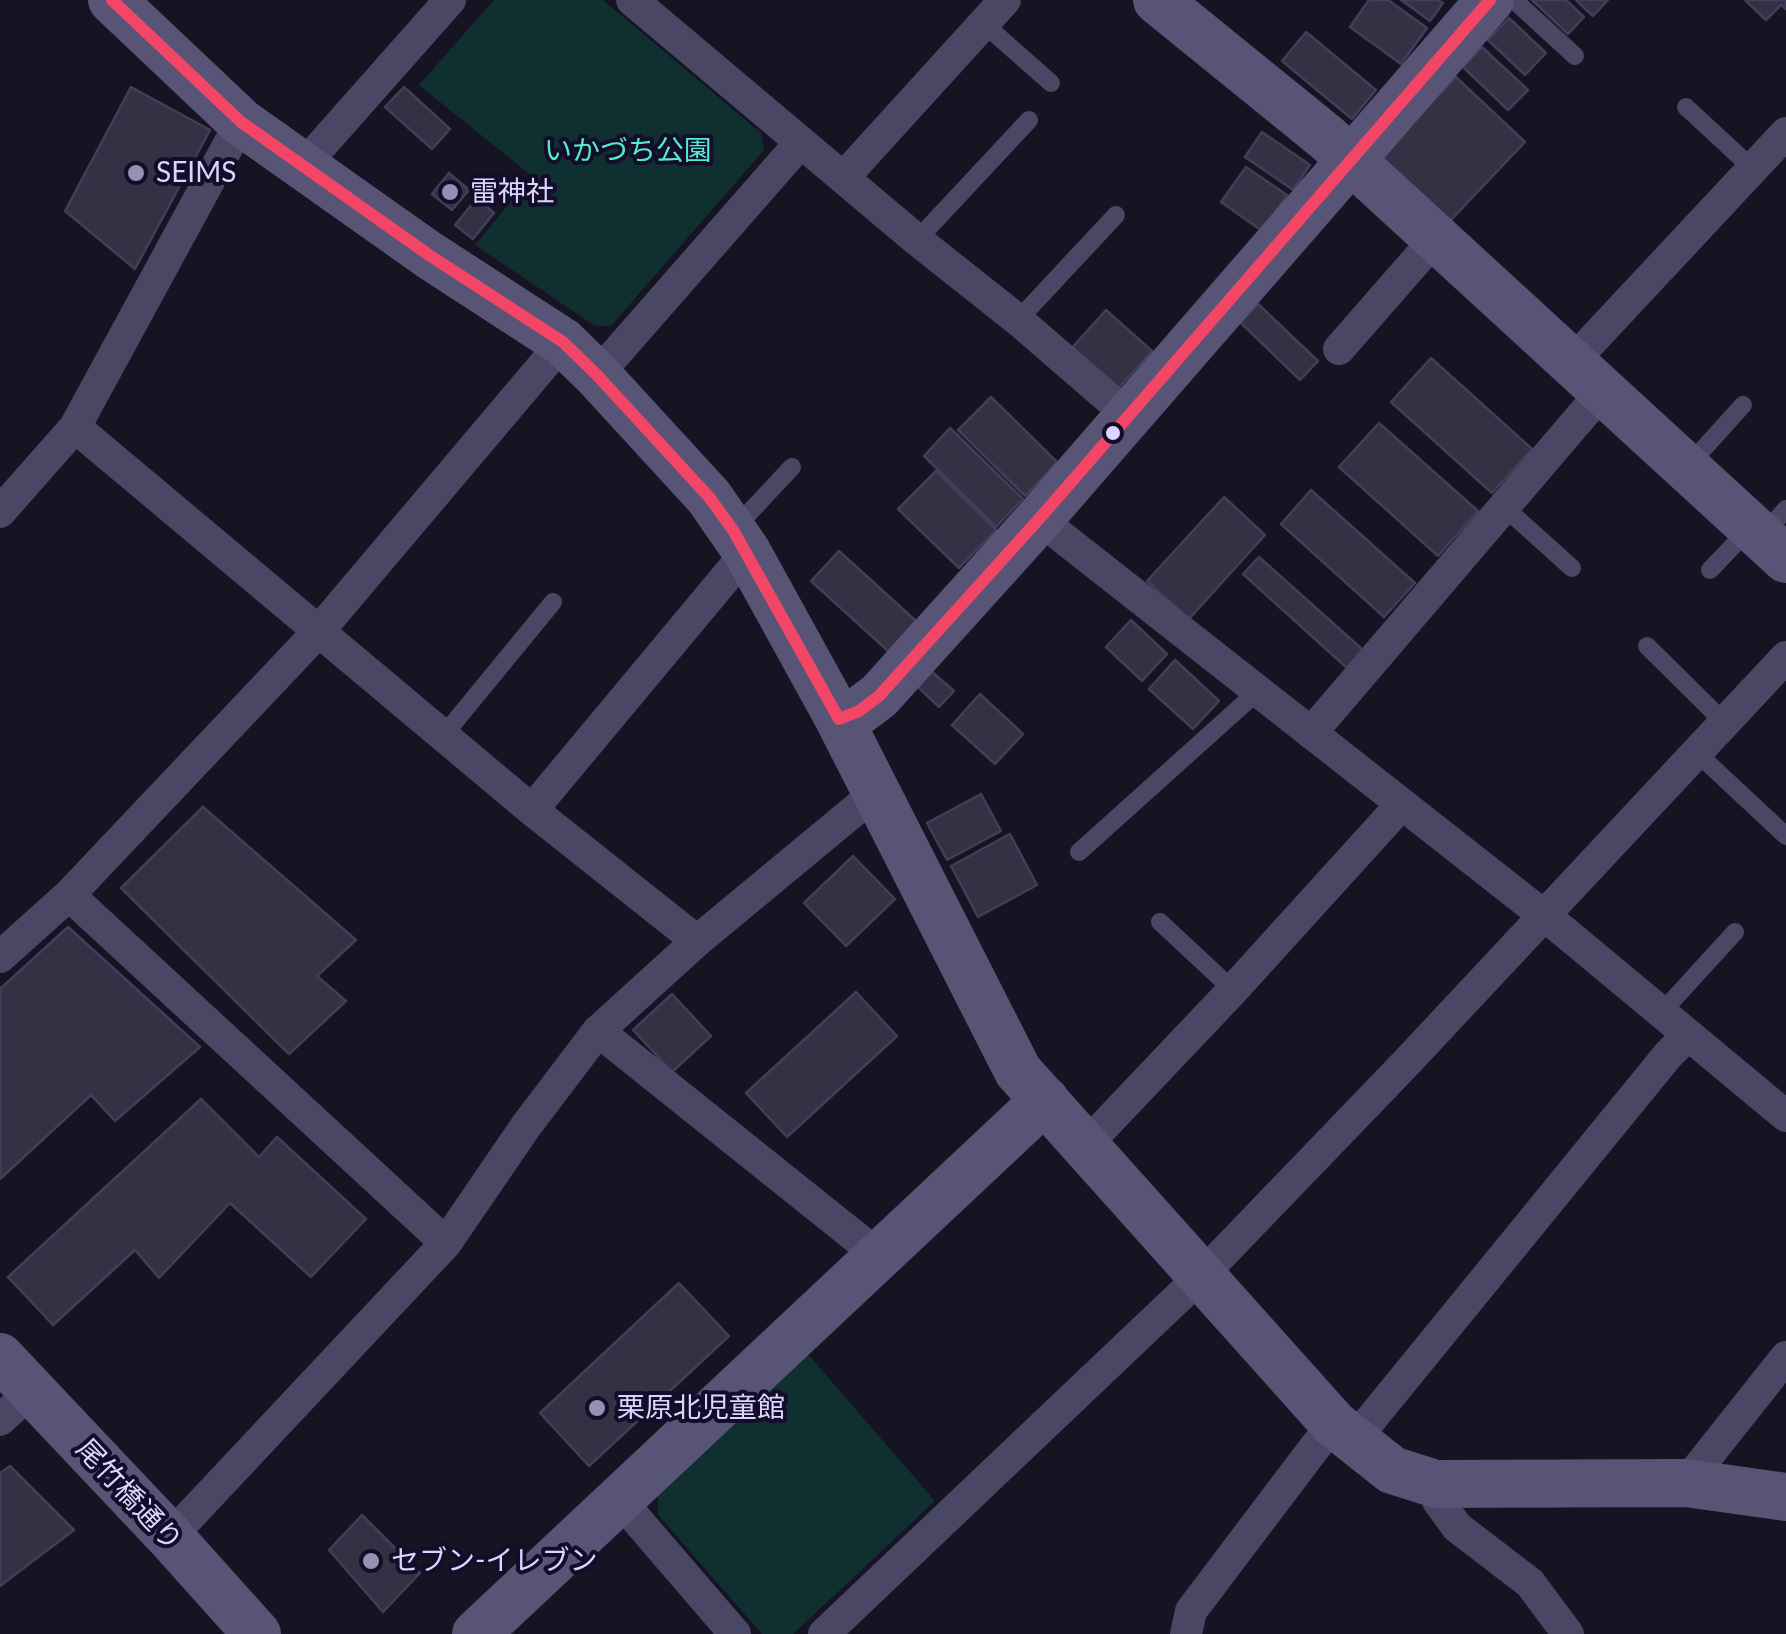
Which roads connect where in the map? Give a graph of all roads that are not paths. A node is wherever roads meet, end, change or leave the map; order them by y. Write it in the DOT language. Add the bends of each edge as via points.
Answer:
graph roads {
  1 [pos="112,0"];
  2 [pos="450,0"];
  3 [pos="632,0"];
  4 [pos="1157,0"];
  5 [pos="1490,0"];
  6 [pos="1514,0"];
  7 [pos="995,12"];
  8 [pos="1575,56"];
  9 [pos="1051,83"];
  10 [pos="1686,107"];
  11 [pos="1029,120"];
  12 [pos="241,122"];
  13 [pos="1786,133"];
  14 [pos="801,142"];
  15 [pos="1350,160"];
  16 [pos="302,166"];
  17 [pos="1753,168"];
  18 [pos="843,178"];
  19 [pos="1116,215"];
  20 [pos="1436,238"];
  21 [pos="917,240"];
  22 [pos="1018,320"];
  23 [pos="563,342"];
  24 [pos="1339,349"];
  25 [pos="597,374"];
  26 [pos="1587,378"];
  27 [pos="1743,404"];
  28 [pos="1128,416"];
  29 [pos="75,427"];
  30 [pos="792,467"];
  31 [pos="1685,468"];
  32 [pos="1503,506"];
  33 [pos="0,512"];
  34 [pos="1039,519"];
  35 [pos="1771,533"];
  36 [pos="740,541"];
  37 [pos="1572,568"];
  38 [pos="1710,570"];
  39 [pos="553,602"];
  40 [pos="318,632"];
  41 [pos="1647,646"];
  42 [pos="1786,658"];
  43 [pos="1257,692"];
  44 [pos="840,719"];
  45 [pos="1724,722"];
  46 [pos="1310,733"];
  47 [pos="443,736"];
  48 [pos="1696,752"];
  49 [pos="878,792"];
  50 [pos="1401,805"];
  51 [pos="532,810"];
  52 [pos="1786,836"];
  53 [pos="1079,852"];
  54 [pos="69,895"];
  55 [pos="1543,916"];
  56 [pos="1160,922"];
  57 [pos="1734,932"];
  58 [pos="697,942"];
  59 [pos="0,957"];
  60 [pos="1234,990"];
  61 [pos="1661,1014"];
  62 [pos="598,1031"];
  63 [pos="1688,1036"];
  64 [pos="1045,1100"];
  65 [pos="1786,1116"];
  66 [pos="1084,1146"];
  67 [pos="446,1243"];
  68 [pos="878,1255"];
  69 [pos="1200,1277"];
  70 [pos="1786,1357"];
  71 [pos="0,1358"];
  72 [pos="16,1406"];
  73 [pos="1344,1432"];
  74 [pos="1686,1483"];
  75 [pos="1436,1484"];
  76 [pos="1786,1497"];
  77 [pos="619,1499"];
  78 [pos="170,1537"];
  79 [pos="257,1634"];
  80 [pos="476,1634"];
  81 [pos="735,1634"];
  82 [pos="824,1634"];
  83 [pos="1186,1634"];
  84 [pos="1568,1634"];
  1 -- 12 [label="street"];
  2 -- 16 [label="street"];
  3 -- 14 [label="street"];
  4 -- 15 [label="street"];
  5 -- 15 [label="street"];
  6 -- 8 [label="lane"];
  7 -- 9 [label="lane"];
  7 -- 18 [label="street"];
  10 -- 17 [label="lane"];
  11 -- 21 [label="lane"];
  12 -- 16 [label="street"];
  12 -- 29 [label="street"];
  13 -- 17 [label="street"];
  14 -- 18 [label="street"];
  14 -- 25 [label="street"];
  15 -- 20 [label="street"];
  15 -- 28 [label="street"];
  16 -- 23 [label="street"];
  17 -- 26 [label="street"];
  18 -- 21 [label="street"];
  19 -- 22 [label="lane"];
  20 -- 24 [label="street"];
  20 -- 26 [label="street"];
  21 -- 22 [label="street"];
  22 -- 28 [label="street"];
  23 -- 25 [label="street"];
  23 -- 40 [label="street"];
  25 -- 36 [label="street" via="709,496"];
  26 -- 31 [label="street"];
  26 -- 32 [label="street"];
  27 -- 31 [label="lane"];
  28 -- 34 [label="street"];
  29 -- 33 [label="street"];
  29 -- 40 [label="street"];
  30 -- 36 [label="lane"];
  31 -- 35 [label="street"];
  32 -- 37 [label="lane"];
  32 -- 46 [label="street"];
  34 -- 43 [label="street"];
  34 -- 44 [label="street" via="878,696"];
  35 -- 38 [label="lane"];
  36 -- 44 [label="street"];
  36 -- 51 [label="street"];
  39 -- 47 [label="lane"];
  40 -- 47 [label="street"];
  40 -- 54 [label="street"];
  41 -- 45 [label="lane"];
  42 -- 45 [label="street"];
  43 -- 46 [label="street"];
  43 -- 53 [label="lane"];
  44 -- 49 [label="street"];
  45 -- 48 [label="street"];
  46 -- 50 [label="street"];
  47 -- 51 [label="street"];
  48 -- 52 [label="lane"];
  48 -- 55 [label="street"];
  49 -- 58 [label="street"];
  49 -- 64 [label="street" via="1018,1071"];
  50 -- 55 [label="street"];
  50 -- 60 [label="street"];
  51 -- 58 [label="street"];
  54 -- 59 [label="street"];
  54 -- 67 [label="street"];
  55 -- 61 [label="street"];
  55 -- 69 [label="street"];
  56 -- 60 [label="lane"];
  57 -- 61 [label="lane"];
  58 -- 62 [label="street"];
  60 -- 66 [label="street"];
  61 -- 63 [label="street"];
  62 -- 67 [label="street"];
  62 -- 68 [label="street"];
  63 -- 65 [label="street"];
  63 -- 73 [label="street"];
  64 -- 66 [label="street"];
  64 -- 68 [label="street"];
  66 -- 69 [label="street"];
  67 -- 78 [label="street"];
  68 -- 77 [label="street"];
  69 -- 73 [label="street"];
  69 -- 82 [label="street"];
  70 -- 74 [label="street"];
  71 -- 72 [label="street, 尾竹橋通り"];
  72 -- 78 [label="street, 尾竹橋通り"];
  73 -- 75 [label="street" via="1392,1470"];
  73 -- 83 [label="street" via="1314,1447 1192,1611"];
  74 -- 75 [label="street"];
  74 -- 76 [label="street"];
  75 -- 84 [label="street" via="1438,1501 1457,1526 1530,1583"];
  77 -- 80 [label="street"];
  77 -- 81 [label="street"];
  78 -- 79 [label="street, 尾竹橋通り"];
}
